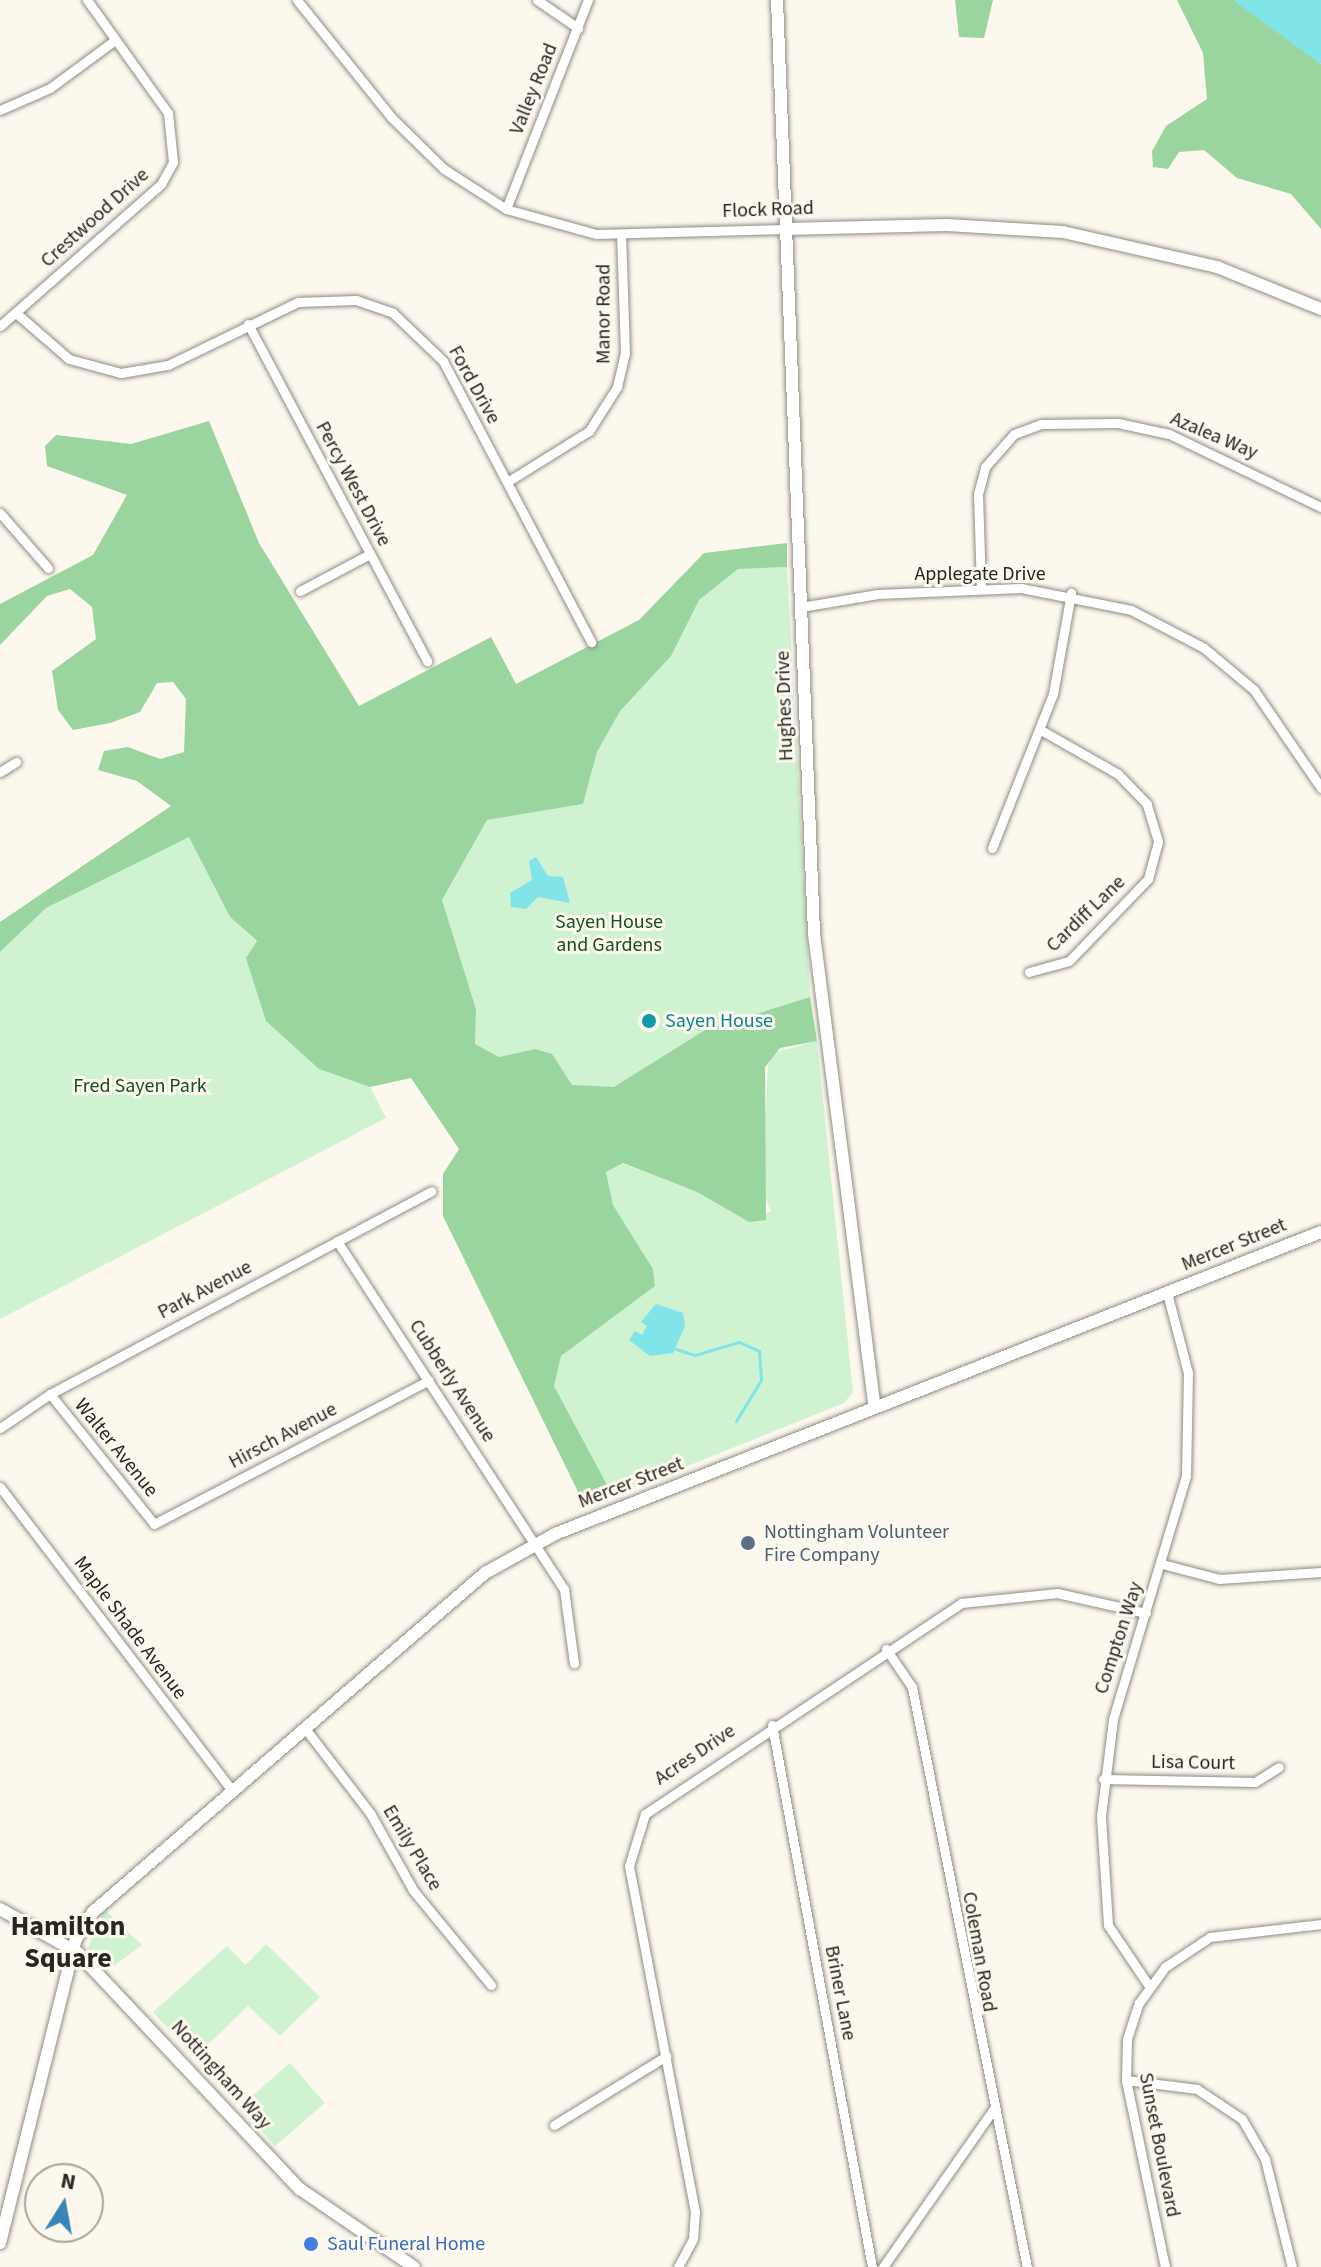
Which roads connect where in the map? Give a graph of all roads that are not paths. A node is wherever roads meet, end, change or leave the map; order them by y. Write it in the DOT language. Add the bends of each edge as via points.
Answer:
graph roads {
  1 [pos="87,0"];
  2 [pos="297,0"];
  3 [pos="537,0"];
  4 [pos="588,0"];
  5 [pos="777,0"];
  6 [pos="578,28"];
  7 [pos="115,40"];
  8 [pos="0,110"];
  9 [pos="506,209"];
  10 [pos="786,229"];
  11 [pos="621,235"];
  12 [pos="1321,309"];
  13 [pos="16,313"];
  14 [pos="248,324"];
  15 [pos="0,326"];
  16 [pos="507,482"];
  17 [pos="1321,507"];
  18 [pos="0,513"];
  19 [pos="370,554"];
  20 [pos="48,568"];
  21 [pos="981,589"];
  22 [pos="300,591"];
  23 [pos="1071,593"];
  24 [pos="801,607"];
  25 [pos="591,642"];
  26 [pos="427,661"];
  27 [pos="1041,730"];
  28 [pos="16,762"];
  29 [pos="0,772"];
  30 [pos="1321,788"];
  31 [pos="992,848"];
  32 [pos="1029,972"];
  33 [pos="431,1191"];
  34 [pos="1321,1232"];
  35 [pos="337,1241"];
  36 [pos="1167,1293"];
  37 [pos="429,1380"];
  38 [pos="50,1394"];
  39 [pos="875,1407"];
  40 [pos="0,1428"];
  41 [pos="0,1487"];
  42 [pos="154,1524"];
  43 [pos="536,1542"];
  44 [pos="1162,1564"];
  45 [pos="1321,1572"];
  46 [pos="1146,1613"];
  47 [pos="886,1649"];
  48 [pos="574,1663"];
  49 [pos="772,1725"];
  50 [pos="304,1727"];
  51 [pos="1279,1767"];
  52 [pos="1103,1779"];
  53 [pos="232,1790"];
  54 [pos="0,1909"];
  55 [pos="1321,1924"];
  56 [pos="78,1953"];
  57 [pos="491,1985"];
  58 [pos="1149,1986"];
  59 [pos="666,2056"];
  60 [pos="1126,2080"];
  61 [pos="993,2110"];
  62 [pos="554,2125"];
  63 [pos="0,2243"];
  64 [pos="414,2267"];
  65 [pos="678,2267"];
  66 [pos="872,2267"];
  67 [pos="883,2267"];
  68 [pos="1027,2267"];
  69 [pos="1165,2267"];
  70 [pos="1292,2267"];
  1 -- 7 [label="street, Crestwood Drive"];
  2 -- 9 [label="street, Flock Road" via="391,117 444,169"];
  3 -- 6 [label="street, Valley Road"];
  4 -- 6 [label="street"];
  5 -- 10 [label="street, Hughes Drive"];
  6 -- 9 [label="street, Valley Road"];
  7 -- 8 [label="street" via="50,88"];
  7 -- 13 [label="street, Crestwood Drive" via="168,113 173,162 161,184"];
  9 -- 11 [label="street, Flock Road" via="552,225"];
  10 -- 11 [label="street, Flock Road"];
  10 -- 12 [label="street, Flock Road" via="947,225 1063,232 1206,264"];
  10 -- 24 [label="street, Hughes Drive"];
  11 -- 16 [label="street, Manor Road" via="625,353 610,403 574,444"];
  13 -- 14 [label="street, Ford Drive" via="69,359 121,373 168,365"];
  13 -- 15 [label="street, Crestwood Drive"];
  14 -- 16 [label="street, Ford Drive" via="318,298 356,300 393,313 443,361"];
  14 -- 19 [label="street, Percy West Drive"];
  16 -- 25 [label="street, Ford Drive"];
  17 -- 21 [label="street, Azalea Way" via="1169,434 1118,423 1041,424 1002,443 980,479"];
  18 -- 20 [label="street"];
  19 -- 22 [label="street"];
  19 -- 26 [label="street, Percy West Drive"];
  21 -- 23 [label="street, Applegate Drive"];
  21 -- 24 [label="street, Applegate Drive"];
  23 -- 27 [label="street"];
  23 -- 30 [label="street, Applegate Drive" via="1158,621 1228,666 1276,715"];
  24 -- 39 [label="street, Hughes Drive" via="814,934"];
  27 -- 31 [label="street"];
  27 -- 32 [label="street, Cardiff Lane" via="1118,774 1147,804 1158,841 1148,879 1089,941 1059,967"];
  28 -- 29 [label="street"];
  33 -- 35 [label="street, Park Avenue"];
  34 -- 36 [label="street, Mercer Street"];
  35 -- 37 [label="street, Cubberly Avenue"];
  35 -- 38 [label="street, Park Avenue"];
  36 -- 39 [label="street, Mercer Street"];
  36 -- 44 [label="street, Compton Way" via="1183,1339 1190,1430 1182,1499"];
  37 -- 42 [label="street, Hirsch Avenue"];
  37 -- 43 [label="street, Cubberly Avenue"];
  38 -- 40 [label="street, Park Avenue"];
  38 -- 42 [label="street, Walter Avenue"];
  39 -- 43 [label="street, Mercer Street"];
  41 -- 53 [label="street, Maple Shade Avenue"];
  43 -- 48 [label="street, Cubberly Avenue" via="564,1589"];
  43 -- 50 [label="street, Mercer Street" via="485,1573"];
  44 -- 45 [label="street" via="1219,1579"];
  44 -- 46 [label="street, Compton Way"];
  46 -- 47 [label="street, Acres Drive" via="1069,1594 973,1600"];
  46 -- 52 [label="street, Compton Way" via="1118,1696"];
  47 -- 49 [label="street, Acres Drive"];
  47 -- 61 [label="street, Coleman Road" via="912,1687"];
  49 -- 59 [label="street, Acres Drive" via="656,1802 633,1837 629,1866"];
  49 -- 66 [label="street, Briner Lane"];
  50 -- 53 [label="street, Mercer Street"];
  50 -- 57 [label="street, Emily Place" via="370,1813 413,1890"];
  51 -- 52 [label="street, Lisa Court" via="1255,1782"];
  52 -- 58 [label="street, Compton Way" via="1108,1925"];
  53 -- 56 [label="street, Mercer Street" via="93,1912 76,1939"];
  54 -- 56 [label="street, Nottingham Way"];
  55 -- 58 [label="street, Sunset Boulevard" via="1210,1937 1179,1954"];
  56 -- 63 [label="street, Mercer Street"];
  56 -- 64 [label="street, Nottingham Way" via="300,2189"];
  58 -- 60 [label="street, Sunset Boulevard" via="1127,2039"];
  59 -- 62 [label="street"];
  59 -- 65 [label="street, Acres Drive" via="695,2212 693,2239"];
  60 -- 69 [label="street, Sunset Boulevard"];
  60 -- 70 [label="street" via="1197,2089 1242,2119 1265,2159"];
  61 -- 67 [label="street"];
  61 -- 68 [label="street, Coleman Road"];
}
